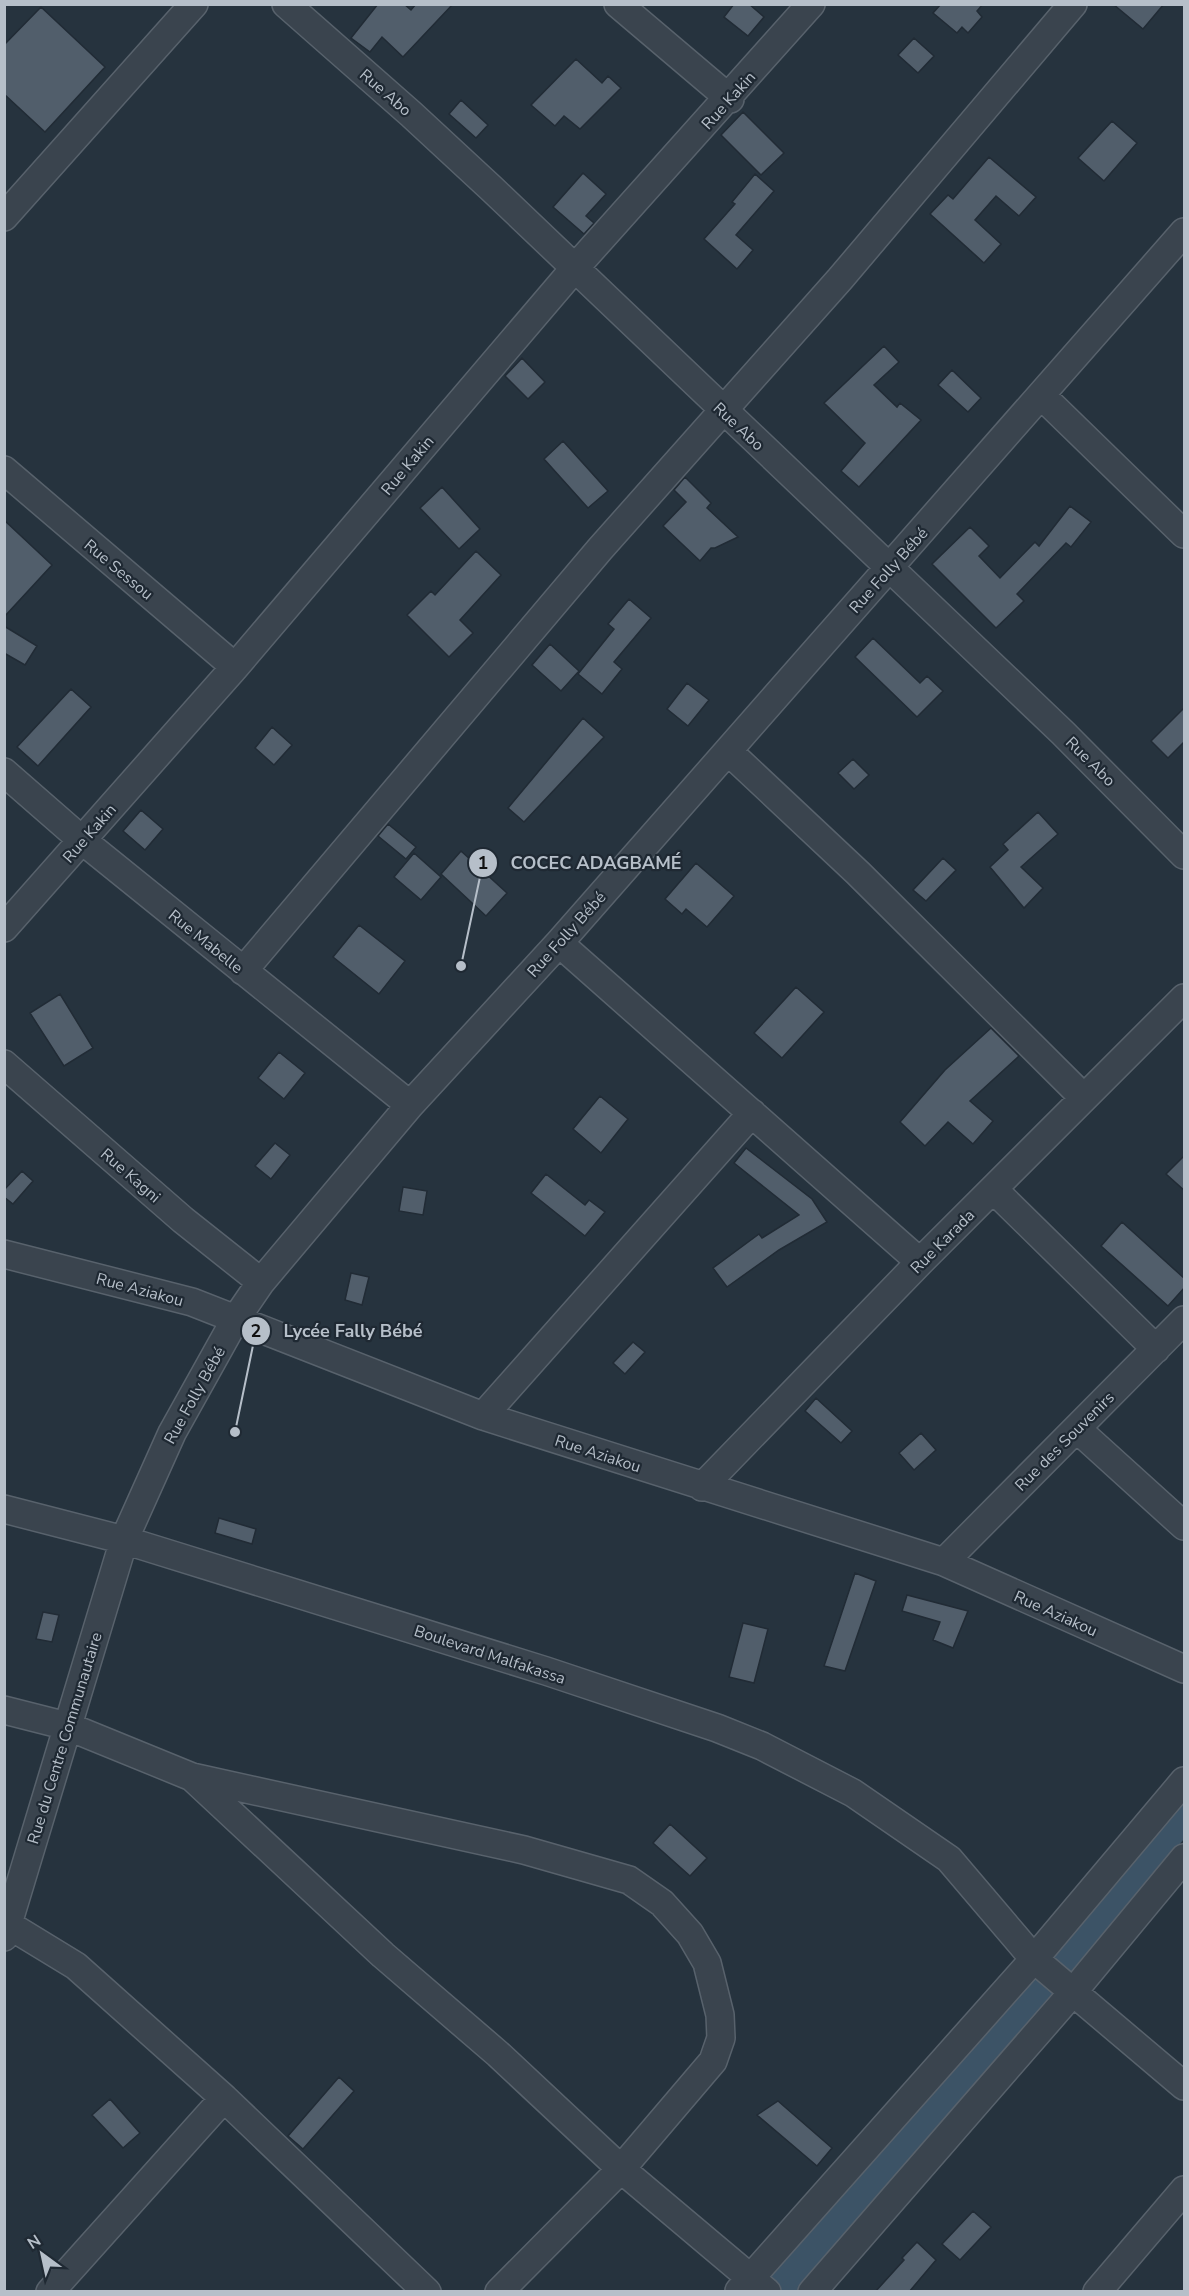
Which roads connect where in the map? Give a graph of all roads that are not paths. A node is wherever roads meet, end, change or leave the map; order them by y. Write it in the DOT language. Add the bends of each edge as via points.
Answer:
graph roads {
  1 [pos="194,4"];
  2 [pos="286,4"];
  3 [pos="618,4"];
  4 [pos="811,4"];
  5 [pos="1073,4"];
  6 [pos="730,99"];
  7 [pos="13,188"];
  8 [pos="4,217"];
  9 [pos="1185,232"];
  10 [pos="574,269"];
  11 [pos="1042,396"];
  12 [pos="724,412"];
  13 [pos="4,470"];
  14 [pos="1185,534"];
  15 [pos="891,568"];
  16 [pos="235,667"];
  17 [pos="728,751"];
  18 [pos="4,772"];
  19 [pos="83,841"];
  20 [pos="1185,855"];
  21 [pos="4,928"];
  22 [pos="559,943"];
  23 [pos="243,971"];
  24 [pos="1185,998"];
  25 [pos="4,1064"];
  26 [pos="1084,1098"];
  27 [pos="410,1105"];
  28 [pos="752,1113"];
  29 [pos="993,1188"];
  30 [pos="4,1254"];
  31 [pos="920,1262"];
  32 [pos="261,1282"];
  33 [pos="235,1320"];
  34 [pos="1185,1320"];
  35 [pos="1156,1349"];
  36 [pos="483,1416"];
  37 [pos="1077,1429"];
  38 [pos="702,1487"];
  39 [pos="4,1509"];
  40 [pos="1185,1526"];
  41 [pos="124,1540"];
  42 [pos="944,1562"];
  43 [pos="1185,1669"];
  44 [pos="4,1710"];
  45 [pos="67,1725"];
  46 [pos="192,1778"];
  47 [pos="1185,1781"];
  48 [pos="1185,1858"];
  49 [pos="6,1927"];
  50 [pos="1034,1959"];
  51 [pos="1071,1990"];
  52 [pos="1185,2086"];
  53 [pos="224,2098"];
  54 [pos="621,2169"];
  55 [pos="1185,2190"];
  56 [pos="752,2288"];
  57 [pos="50,2292"];
  58 [pos="427,2292"];
  59 [pos="499,2292"];
  60 [pos="812,2292"];
  61 [pos="1097,2292"];
  1 -- 7 [label="street"];
  2 -- 10 [label="street, Rue Abo" via="411,114"];
  3 -- 6 [label="street"];
  4 -- 6 [label="street, Rue Kakin"];
  5 -- 12 [label="street"];
  6 -- 10 [label="street, Rue Kakin"];
  7 -- 8 [label="street"];
  9 -- 11 [label="street, Rue Folly Bébé"];
  10 -- 12 [label="street, Rue Abo"];
  10 -- 16 [label="street, Rue Kakin"];
  11 -- 14 [label="street"];
  11 -- 15 [label="street, Rue Folly Bébé"];
  12 -- 15 [label="street, Rue Abo"];
  12 -- 23 [label="street" via="593,558"];
  13 -- 16 [label="street, Rue Sessou"];
  15 -- 17 [label="street, Rue Folly Bébé"];
  15 -- 20 [label="street, Rue Abo"];
  16 -- 19 [label="street, Rue Kakin"];
  17 -- 22 [label="street, Rue Folly Bébé"];
  17 -- 26 [label="street" via="858,873"];
  18 -- 19 [label="street, Rue Mabelle"];
  19 -- 21 [label="street, Rue Kakin"];
  19 -- 23 [label="street, Rue Mabelle"];
  22 -- 27 [label="street, Rue Folly Bébé"];
  22 -- 28 [label="street"];
  23 -- 27 [label="street, Rue Mabelle"];
  24 -- 26 [label="street, Rue Karada"];
  25 -- 32 [label="street, Rue Kagni" via="183,1220"];
  26 -- 29 [label="street, Rue Karada"];
  27 -- 32 [label="street, Rue Folly Bébé"];
  28 -- 31 [label="street"];
  28 -- 36 [label="street"];
  29 -- 31 [label="street, Rue Karada"];
  29 -- 35 [label="street"];
  30 -- 33 [label="street, Rue Aziakou" via="192,1302"];
  31 -- 38 [label="street, Rue Karada"];
  32 -- 33 [label="street, Rue Folly Bébé"];
  33 -- 36 [label="street, Rue Aziakou"];
  33 -- 41 [label="street, Rue Folly Bébé" via="172,1433"];
  34 -- 35 [label="street, Rue des Souvenirs"];
  35 -- 37 [label="street, Rue des Souvenirs"];
  36 -- 38 [label="street, Rue Aziakou"];
  37 -- 40 [label="street"];
  37 -- 42 [label="street, Rue des Souvenirs"];
  38 -- 42 [label="street, Rue Aziakou"];
  39 -- 41 [label="street, Boulevard Malfakassa"];
  41 -- 45 [label="street, Rue du Centre Communautaire"];
  41 -- 50 [label="street, Boulevard Malfakassa" via="546,1671 762,1746 853,1793 949,1860"];
  42 -- 43 [label="street, Rue Aziakou"];
  44 -- 45 [label="street"];
  45 -- 46 [label="street"];
  45 -- 49 [label="street, Rue du Centre Communautaire"];
  46 -- 54 [label="street"];
  46 -- 54 [label="street" via="524,1850 629,1880 662,1903 690,1934 707,1963 720,2015 721,2038 713,2061"];
  47 -- 50 [label="street"];
  48 -- 51 [label="street"];
  49 -- 53 [label="street" via="76,1966"];
  50 -- 51 [label="street, Boulevard Malfakassa"];
  50 -- 56 [label="street"];
  51 -- 52 [label="street, Boulevard Malfakassa"];
  51 -- 60 [label="street"];
  53 -- 57 [label="street"];
  53 -- 58 [label="street"];
  54 -- 56 [label="street"];
  54 -- 59 [label="street"];
  55 -- 61 [label="street"];
}
